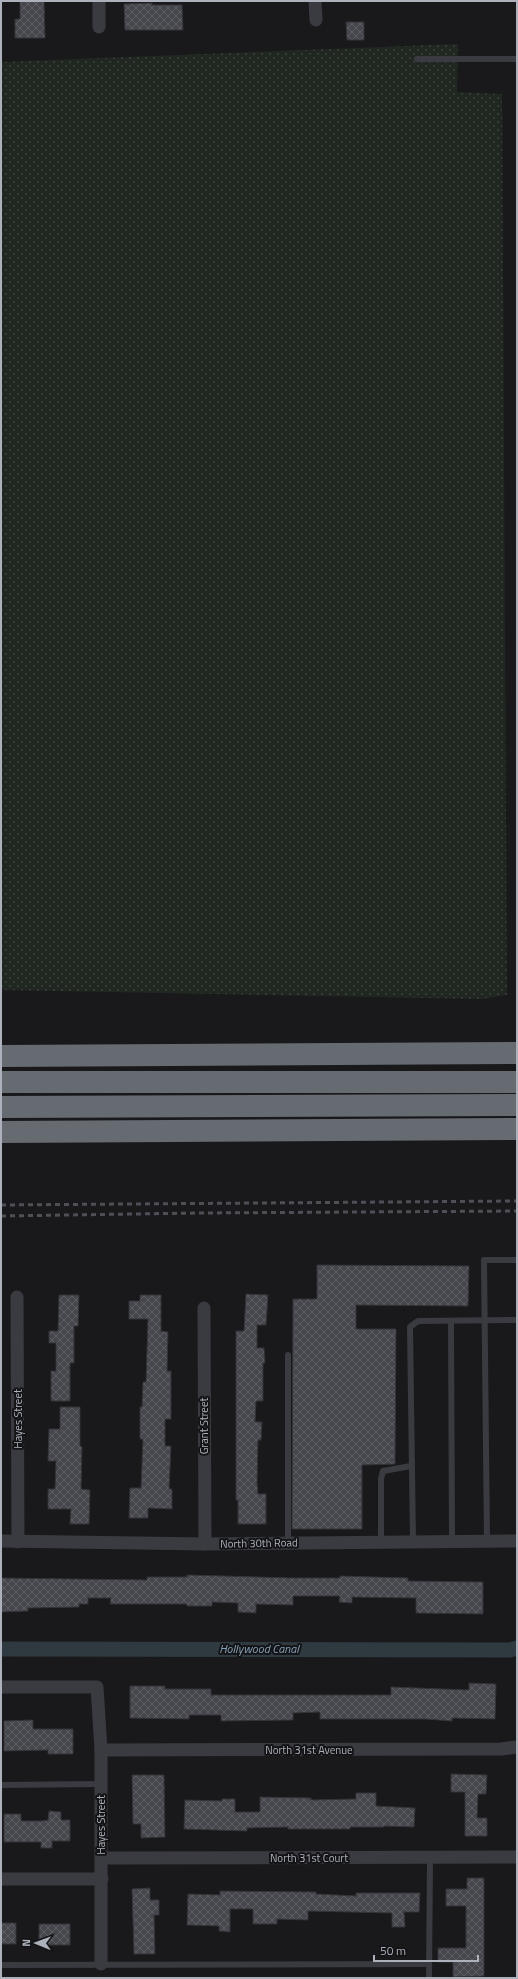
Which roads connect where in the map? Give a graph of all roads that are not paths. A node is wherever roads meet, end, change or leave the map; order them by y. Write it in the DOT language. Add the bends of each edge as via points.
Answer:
graph roads {
  1 [pos="99,1"];
  2 [pos="315,1"];
  3 [pos="316,20"];
  4 [pos="99,27"];
  5 [pos="417,59"];
  6 [pos="517,59"];
  7 [pos="517,1053"];
  8 [pos="1,1056"];
  9 [pos="1,1082"];
  10 [pos="517,1082"];
  11 [pos="517,1105"];
  12 [pos="1,1107"];
  13 [pos="517,1128"];
  14 [pos="1,1132"];
  15 [pos="517,1260"];
  16 [pos="17,1297"];
  17 [pos="204,1308"];
  18 [pos="485,1320"];
  19 [pos="517,1320"];
  20 [pos="451,1321"];
  21 [pos="288,1355"];
  22 [pos="411,1466"];
  23 [pos="1,1541"];
  24 [pos="452,1541"];
  25 [pos="487,1541"];
  26 [pos="517,1541"];
  27 [pos="18,1542"];
  28 [pos="381,1542"];
  29 [pos="413,1542"];
  30 [pos="288,1543"];
  31 [pos="205,1544"];
  32 [pos="1,1687"];
  33 [pos="517,1747"];
  34 [pos="101,1750"];
  35 [pos="101,1784"];
  36 [pos="1,1785"];
  37 [pos="517,1857"];
  38 [pos="102,1858"];
  39 [pos="430,1858"];
  40 [pos="1,1879"];
  41 [pos="102,1879"];
  42 [pos="101,1964"];
  43 [pos="429,1964"];
  44 [pos="1,1965"];
  45 [pos="429,1978"];
  1 -- 4 [label="street"];
  2 -- 3 [label="street"];
  5 -- 6 [label="lane"];
  7 -- 8 [label="highway"];
  9 -- 10 [label="highway"];
  11 -- 12 [label="highway"];
  13 -- 14 [label="highway"];
  15 -- 18 [label="lane" via="484,1260"];
  16 -- 27 [label="street, Hayes Street"];
  17 -- 31 [label="street, Grant Street"];
  18 -- 19 [label="lane"];
  18 -- 20 [label="lane"];
  18 -- 25 [label="lane"];
  20 -- 22 [label="lane" via="418,1321 410,1327"];
  20 -- 24 [label="lane"];
  21 -- 30 [label="lane"];
  22 -- 28 [label="lane" via="383,1471"];
  22 -- 29 [label="lane"];
  23 -- 27 [label="street, North 30th Road"];
  24 -- 25 [label="street, North 30th Road"];
  24 -- 29 [label="street, North 30th Road"];
  25 -- 26 [label="street, North 30th Road"];
  27 -- 31 [label="street, North 30th Road"];
  28 -- 29 [label="street, North 30th Road"];
  28 -- 30 [label="street, North 30th Road"];
  30 -- 31 [label="street, North 30th Road"];
  32 -- 34 [label="street, Hayes Street" via="97,1687"];
  33 -- 34 [label="street, North 31st Avenue"];
  34 -- 35 [label="street, Hayes Street"];
  35 -- 36 [label="lane"];
  35 -- 38 [label="street, Hayes Street"];
  37 -- 39 [label="street, North 31st Court"];
  38 -- 39 [label="street, North 31st Court"];
  38 -- 41 [label="street, Hayes Street"];
  39 -- 43 [label="lane"];
  40 -- 41 [label="street"];
  41 -- 42 [label="street, Hayes Street"];
  42 -- 43 [label="lane"];
  42 -- 44 [label="lane"];
  43 -- 45 [label="lane"];
}
